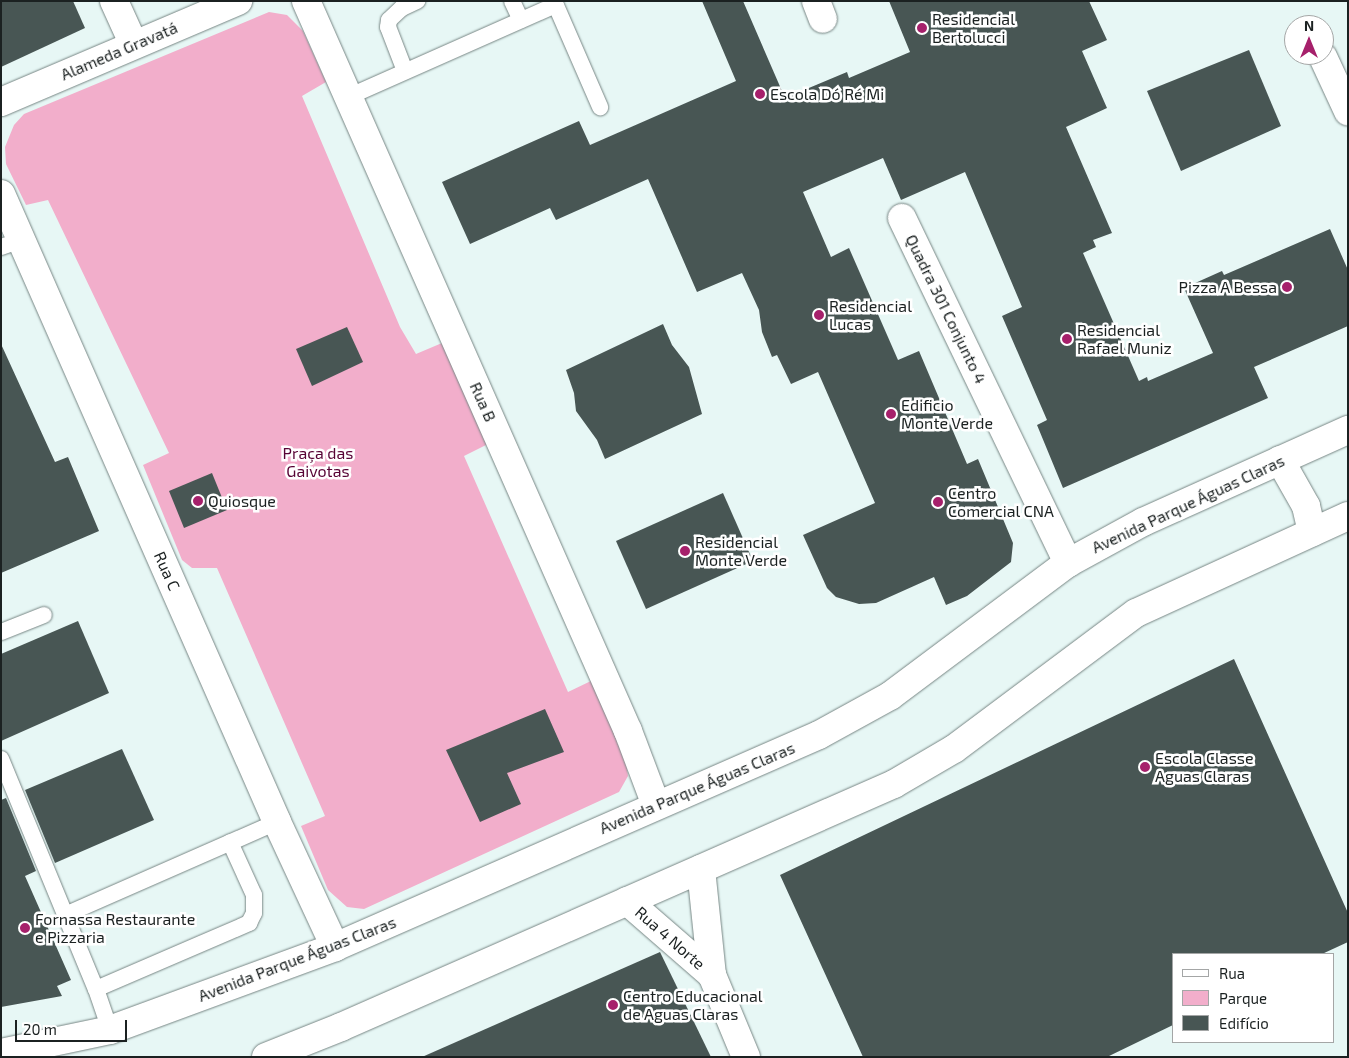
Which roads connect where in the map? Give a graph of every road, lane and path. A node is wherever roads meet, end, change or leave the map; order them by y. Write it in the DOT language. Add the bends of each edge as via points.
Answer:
graph roads {
  1 [pos="114,1"];
  2 [pos="238,1"];
  3 [pos="306,1"];
  4 [pos="417,1"];
  5 [pos="512,1"];
  6 [pos="555,3"];
  7 [pos="520,20"];
  8 [pos="134,45"];
  9 [pos="1327,65"];
  10 [pos="405,71"];
  11 [pos="348,97"];
  12 [pos="1,102"];
  13 [pos="600,107"];
  14 [pos="1348,111"];
  15 [pos="1,194"];
  16 [pos="902,218"];
  17 [pos="11,243"];
  18 [pos="1348,430"];
  19 [pos="1280,460"];
  20 [pos="1348,516"];
  21 [pos="1312,532"];
  22 [pos="1068,563"];
  23 [pos="44,615"];
  24 [pos="1,632"];
  25 [pos="1,759"];
  26 [pos="656,805"];
  27 [pos="277,822"];
  28 [pos="230,842"];
  29 [pos="701,869"];
  30 [pos="627,902"];
  31 [pos="65,915"];
  32 [pos="335,947"];
  33 [pos="712,975"];
  34 [pos="96,989"];
  35 [pos="110,1030"];
  36 [pos="1,1053"];
  37 [pos="266,1057"];
  38 [pos="746,1057"];
  1 -- 8 [label="street"];
  2 -- 8 [label="street, Alameda Gravatá"];
  3 -- 11 [label="street, Rua B"];
  4 -- 10 [label="lane" via="402,8 389,20 388,27"];
  5 -- 7 [label="lane"];
  6 -- 7 [label="lane"];
  6 -- 13 [label="lane"];
  7 -- 10 [label="lane"];
  8 -- 12 [label="street, Alameda Gravatá"];
  9 -- 14 [label="street"];
  10 -- 11 [label="lane"];
  11 -- 26 [label="street, Rua B" via="628,731"];
  15 -- 17 [label="street, Rua C"];
  16 -- 22 [label="street, Quadra 301 Conjunto 4"];
  17 -- 27 [label="street, Rua C"];
  18 -- 19 [label="street, Avenida Parque Águas Claras"];
  19 -- 21 [label="street" via="1306,506"];
  19 -- 22 [label="street, Avenida Parque Águas Claras" via="1143,522"];
  20 -- 21 [label="street"];
  21 -- 29 [label="street" via="1136,613 924,768"];
  22 -- 26 [label="street, Avenida Parque Águas Claras" via="890,696 819,735"];
  23 -- 24 [label="lane"];
  25 -- 31 [label="lane"];
  26 -- 32 [label="street, Avenida Parque Águas Claras"];
  27 -- 28 [label="lane"];
  27 -- 32 [label="street, Rua C"];
  28 -- 31 [label="lane"];
  28 -- 34 [label="lane" via="254,895 254,913 249,923"];
  29 -- 30 [label="street"];
  29 -- 33 [label="street, Rua 4 Norte"];
  30 -- 33 [label="street, Rua 4 Norte"];
  30 -- 37 [label="street"];
  31 -- 34 [label="lane"];
  32 -- 35 [label="street, Avenida Parque Águas Claras"];
  33 -- 38 [label="street, Rua 4 Norte"];
  34 -- 35 [label="lane"];
  35 -- 36 [label="street, Avenida Parque Águas Claras"];
}
